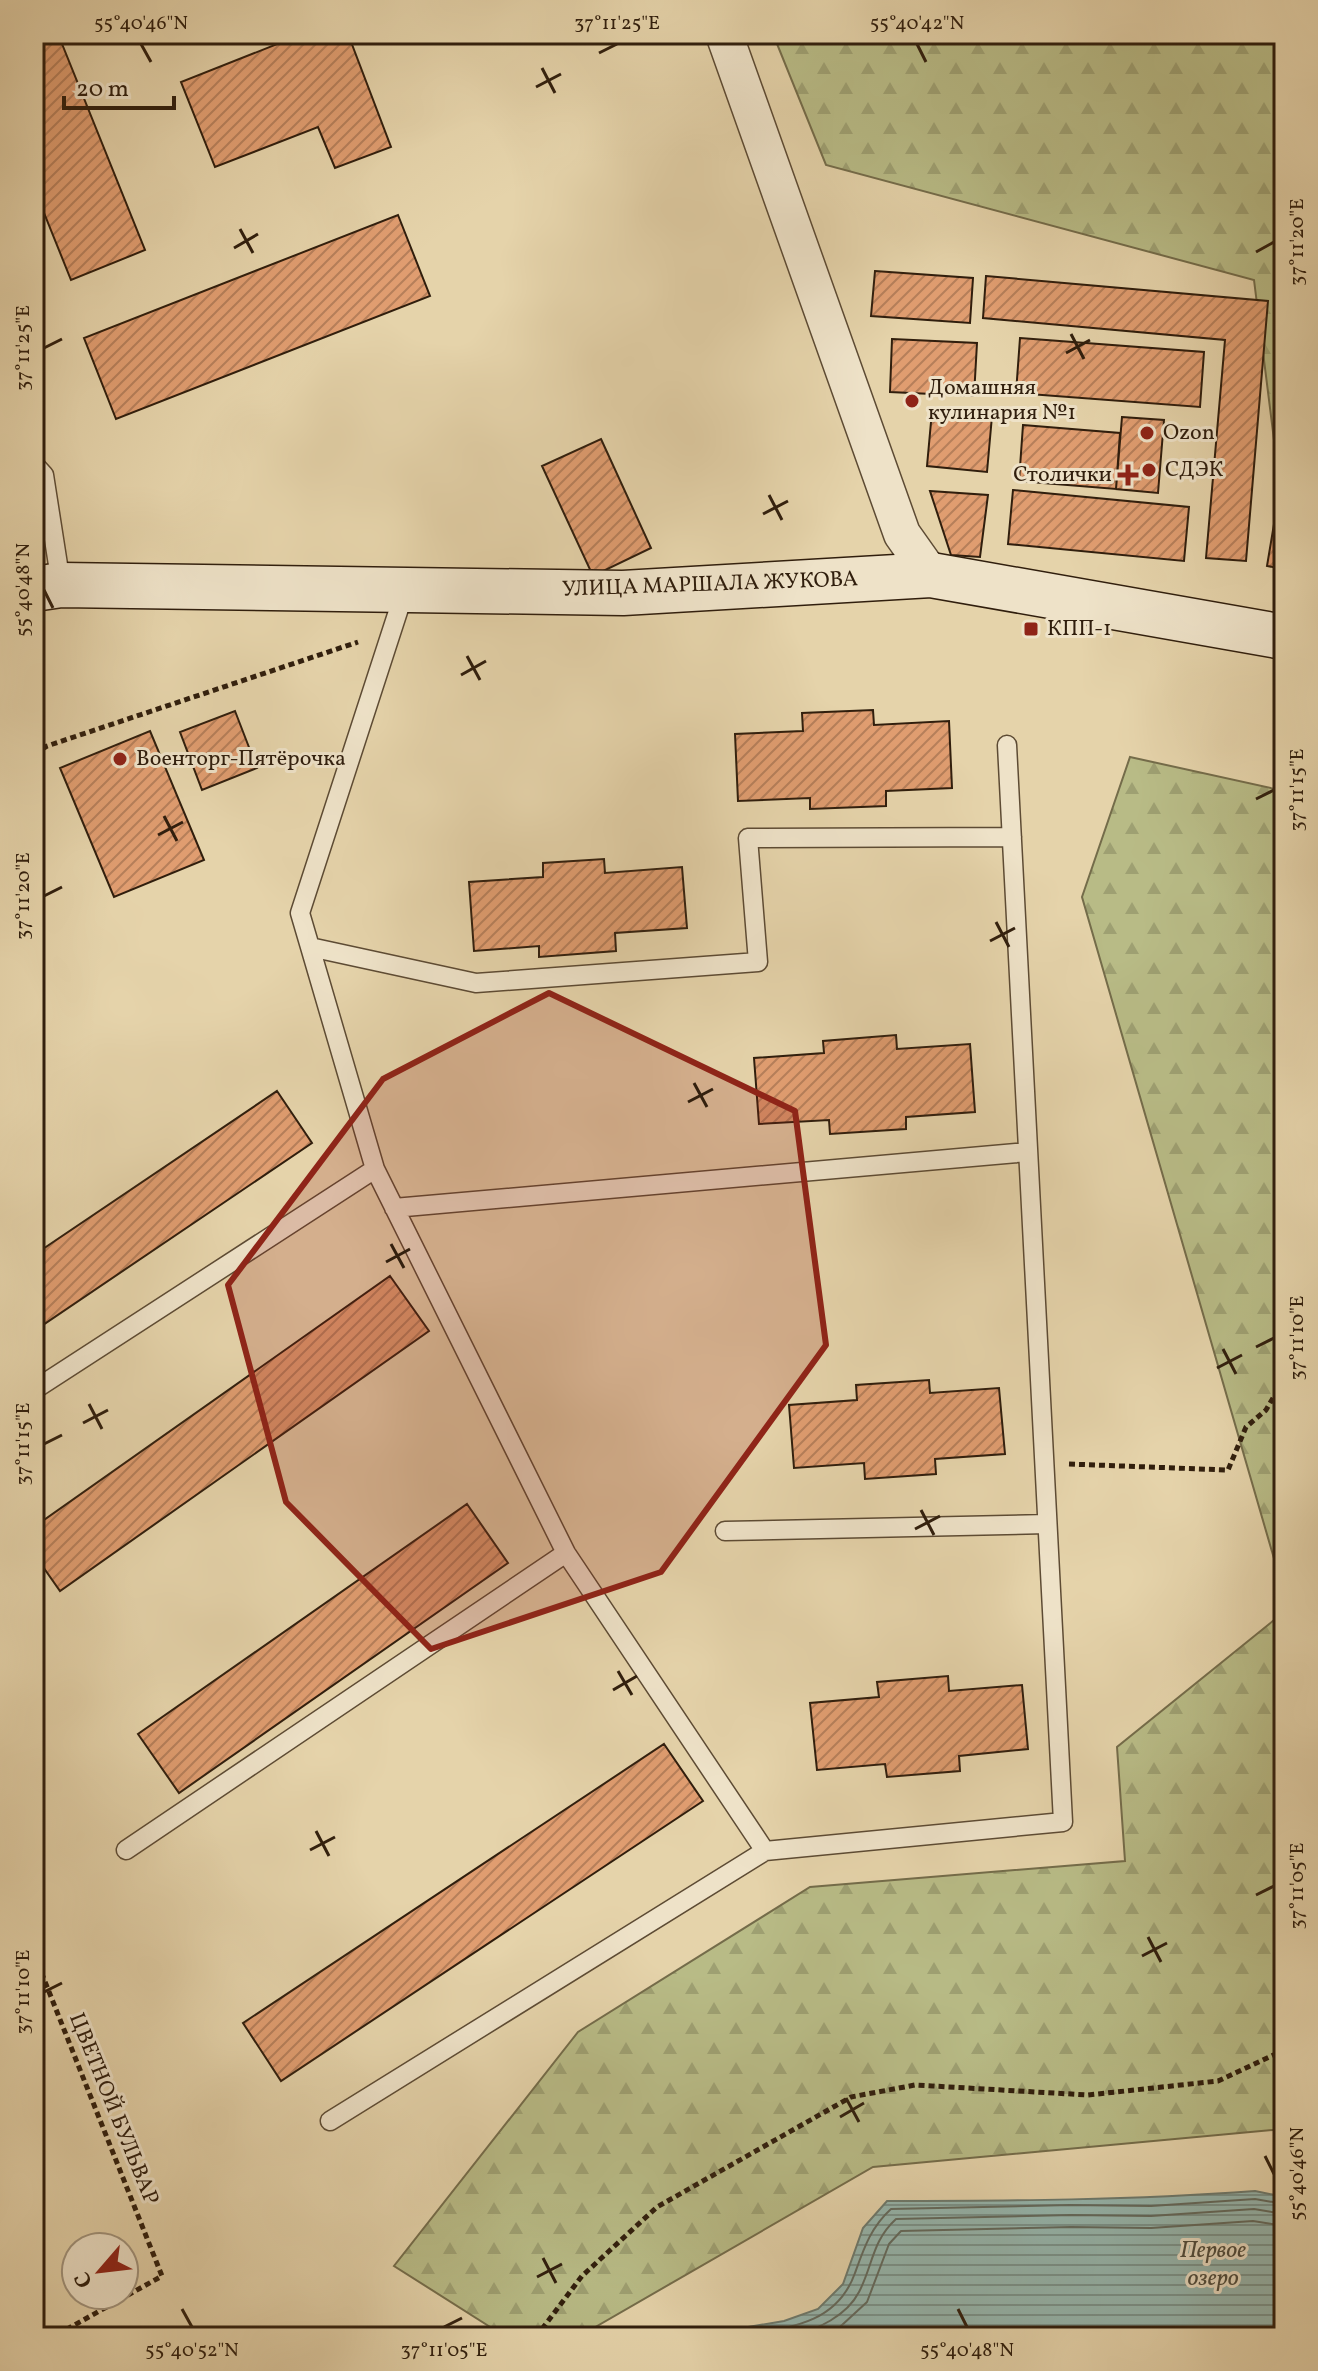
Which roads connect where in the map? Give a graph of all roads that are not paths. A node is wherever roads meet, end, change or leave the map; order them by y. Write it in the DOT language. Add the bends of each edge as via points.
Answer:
graph roads {
  1 [pos="724,34"];
  2 [pos="34,464"];
  3 [pos="931,575"];
  4 [pos="47,587"];
  5 [pos="399,610"];
  6 [pos="1284,637"];
  7 [pos="1007,745"];
  8 [pos="1012,837"];
  9 [pos="310,947"];
  10 [pos="1028,1152"];
  11 [pos="375,1169"];
  12 [pos="394,1208"];
  13 [pos="34,1390"];
  14 [pos="1047,1524"];
  15 [pos="725,1531"];
  16 [pos="566,1553"];
  17 [pos="126,1850"];
  18 [pos="765,1851"];
  19 [pos="330,2121"];
  1 -- 3 [label="street" via="902,534"];
  2 -- 4 [label="lane" via="44,475"];
  3 -- 5 [label="street, УЛИЦА МАРШАЛА ЖУКОВА"];
  3 -- 6 [label="street, УЛИЦА МАРШАЛА ЖУКОВА"];
  4 -- 5 [label="street, УЛИЦА МАРШАЛА ЖУКОВА"];
  5 -- 9 [label="lane" via="300,913"];
  7 -- 8 [label="lane"];
  8 -- 9 [label="lane" via="748,838 758,962 476,983"];
  8 -- 10 [label="lane"];
  9 -- 11 [label="lane"];
  10 -- 12 [label="lane"];
  10 -- 14 [label="lane"];
  11 -- 12 [label="lane"];
  11 -- 13 [label="lane"];
  12 -- 16 [label="lane"];
  14 -- 15 [label="lane"];
  14 -- 18 [label="lane" via="1063,1822"];
  16 -- 17 [label="lane"];
  16 -- 18 [label="lane"];
  18 -- 19 [label="lane"];
}
